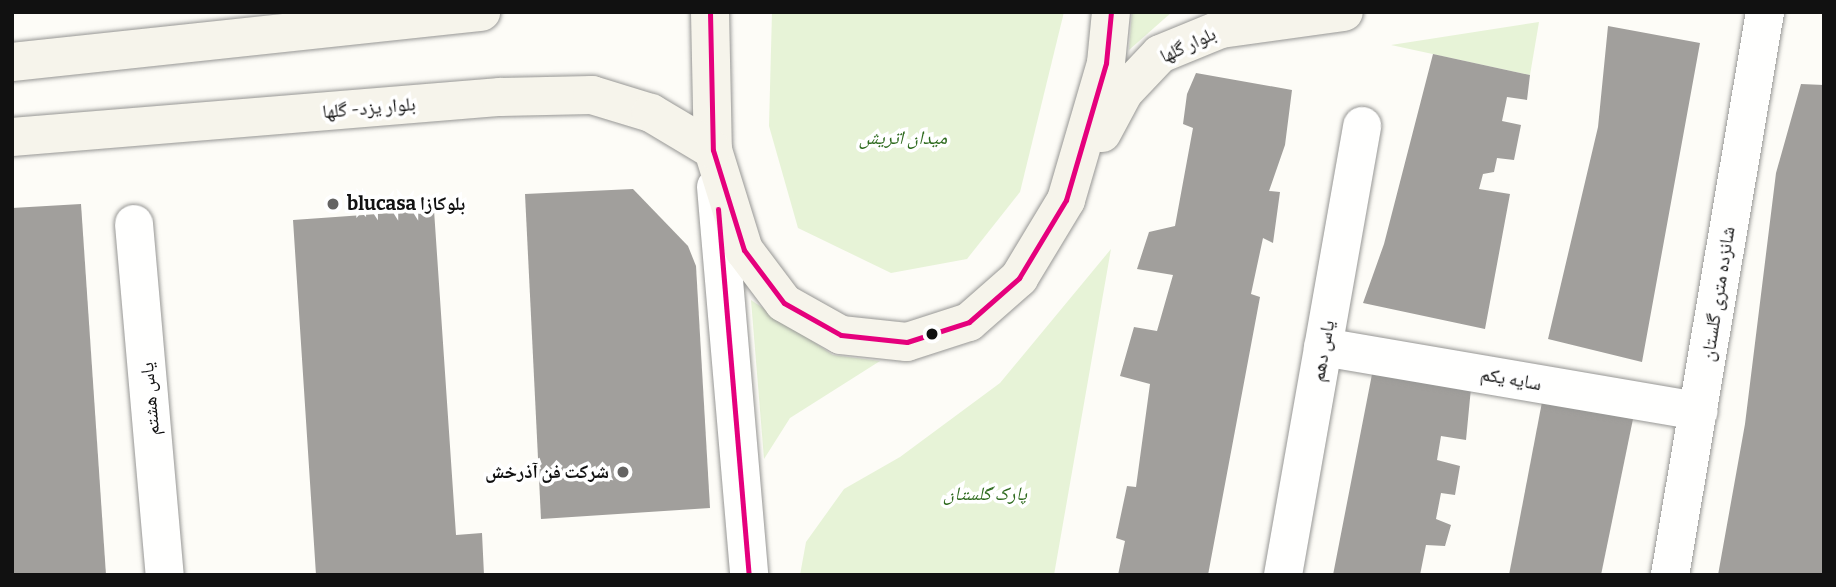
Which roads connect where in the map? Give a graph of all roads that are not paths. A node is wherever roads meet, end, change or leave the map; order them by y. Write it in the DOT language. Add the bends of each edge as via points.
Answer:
graph roads {
  1 [pos="481,12"];
  2 [pos="710,12"];
  3 [pos="1111,12"];
  4 [pos="1344,12"];
  5 [pos="1765,12"];
  6 [pos="12,62"];
  7 [pos="1362,126"];
  8 [pos="12,137"];
  9 [pos="713,150"];
  10 [pos="1066,200"];
  11 [pos="134,224"];
  12 [pos="1323,347"];
  13 [pos="1699,411"];
  14 [pos="165,575"];
  15 [pos="749,575"];
  16 [pos="1283,575"];
  17 [pos="1670,575"];
  1 -- 6 [label="main road"];
  2 -- 9 [label="main road"];
  3 -- 10 [label="main road" via="1106,63"];
  4 -- 10 [label="main road, بلوار گلها" via="1221,29 1160,54 1124,92"];
  5 -- 13 [label="street, شانزده متری گلستان"];
  7 -- 12 [label="street, یاس دهم"];
  8 -- 9 [label="main road, بلوار یزد- گلها" via="500,97 592,95 651,113"];
  9 -- 10 [label="main road" via="744,250 784,303 841,335 907,342 969,322 1019,278"];
  9 -- 15 [label="street"];
  11 -- 14 [label="street, یاس هشتم"];
  12 -- 13 [label="street, سایه یکم"];
  12 -- 16 [label="street, یاس دهم"];
  13 -- 17 [label="street, شانزده متری گلستان"];
}
